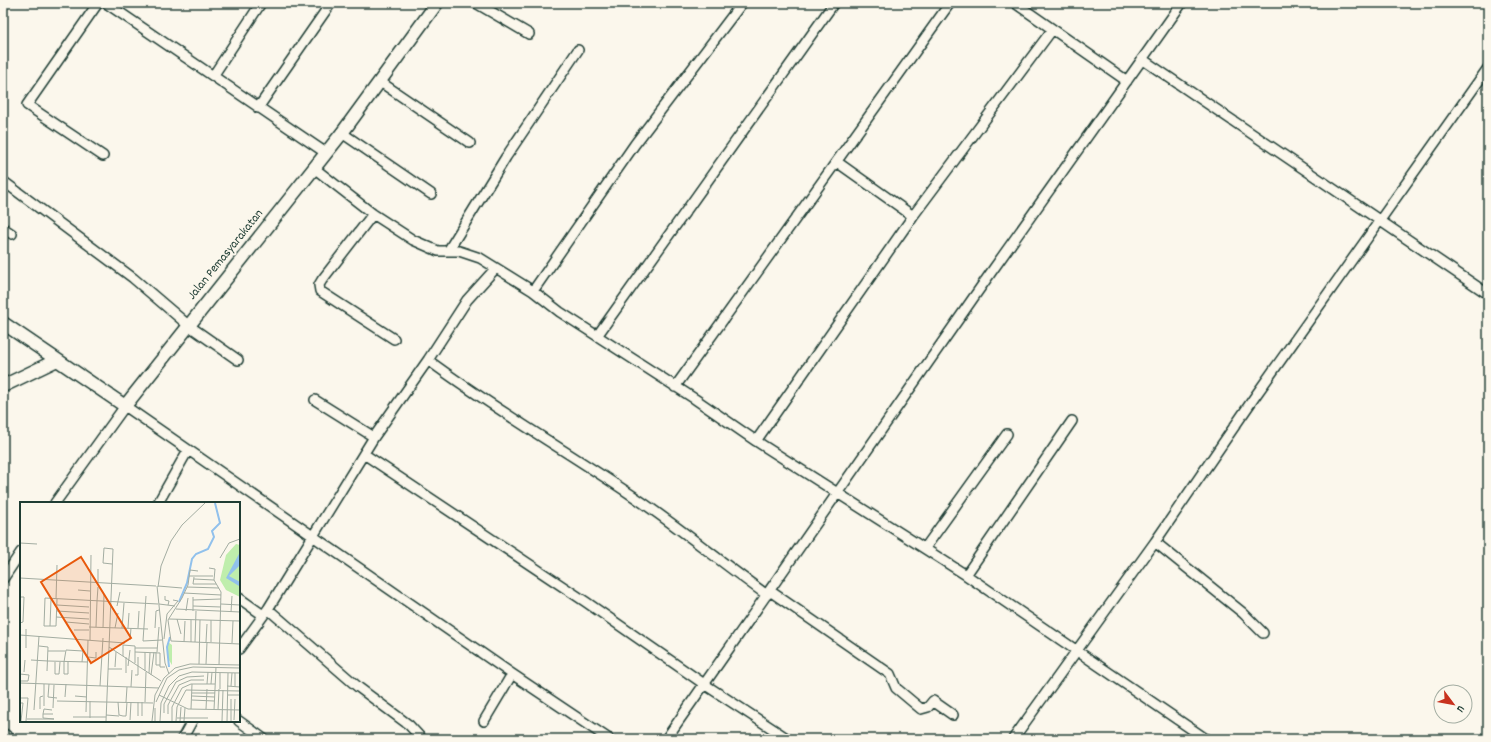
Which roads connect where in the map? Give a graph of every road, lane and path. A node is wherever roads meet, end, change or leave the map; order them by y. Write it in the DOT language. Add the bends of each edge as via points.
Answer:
graph roads {
  1 [pos="98,3"];
  2 [pos="106,3"];
  3 [pos="261,3"];
  4 [pos="330,3"];
  5 [pos="437,3"];
  6 [pos="476,3"];
  7 [pos="742,3"];
  8 [pos="834,3"];
  9 [pos="950,3"];
  10 [pos="1015,3"];
  11 [pos="1182,3"];
  12 [pos="1052,30"];
  13 [pos="529,34"];
  14 [pos="578,50"];
  15 [pos="1142,59"];
  16 [pos="1488,68"];
  17 [pos="213,76"];
  18 [pos="380,81"];
  19 [pos="1127,81"];
  20 [pos="258,108"];
  21 [pos="342,133"];
  22 [pos="470,143"];
  23 [pos="326,153"];
  24 [pos="103,156"];
  25 [pos="837,162"];
  26 [pos="314,168"];
  27 [pos="3,181"];
  28 [pos="431,194"];
  29 [pos="373,214"];
  30 [pos="913,216"];
  31 [pos="1381,221"];
  32 [pos="3,228"];
  33 [pos="12,234"];
  34 [pos="448,251"];
  35 [pos="495,269"];
  36 [pos="533,291"];
  37 [pos="1488,294"];
  38 [pos="3,324"];
  39 [pos="188,325"];
  40 [pos="597,336"];
  41 [pos="394,339"];
  42 [pos="57,360"];
  43 [pos="238,360"];
  44 [pos="428,360"];
  45 [pos="3,386"];
  46 [pos="676,387"];
  47 [pos="315,400"];
  48 [pos="125,406"];
  49 [pos="1072,421"];
  50 [pos="1007,434"];
  51 [pos="374,437"];
  52 [pos="756,441"];
  53 [pos="188,450"];
  54 [pos="364,454"];
  55 [pos="837,493"];
  56 [pos="56,502"];
  57 [pos="159,502"];
  58 [pos="312,535"];
  59 [pos="1155,542"];
  60 [pos="925,548"];
  61 [pos="20,554"];
  62 [pos="966,575"];
  63 [pos="3,579"];
  64 [pos="769,593"];
  65 [pos="240,599"];
  66 [pos="265,612"];
  67 [pos="1263,634"];
  68 [pos="240,648"];
  69 [pos="1075,652"];
  70 [pos="512,674"];
  71 [pos="704,684"];
  72 [pos="953,715"];
  73 [pos="484,721"];
  74 [pos="191,722"];
  75 [pos="240,722"];
  76 [pos="3,732"];
  77 [pos="11,739"];
  78 [pos="182,739"];
  79 [pos="264,739"];
  80 [pos="422,739"];
  81 [pos="610,739"];
  82 [pos="666,739"];
  83 [pos="788,739"];
  84 [pos="1013,739"];
  85 [pos="1206,739"];
  1 -- 24 [label="street" via="27,105"];
  2 -- 17 [label="street"];
  3 -- 17 [label="street"];
  4 -- 20 [label="street"];
  5 -- 18 [label="street, Jalan Pemasyarakatan"];
  6 -- 13 [label="street"];
  7 -- 36 [label="street" via="635,144"];
  8 -- 40 [label="street"];
  9 -- 25 [label="street"];
  10 -- 12 [label="street"];
  11 -- 15 [label="street"];
  12 -- 19 [label="street"];
  12 -- 30 [label="street"];
  14 -- 34 [label="street" via="506,156"];
  15 -- 19 [label="street"];
  15 -- 31 [label="street"];
  16 -- 31 [label="street"];
  17 -- 20 [label="street"];
  18 -- 21 [label="street, Jalan Pemasyarakatan"];
  18 -- 22 [label="street"];
  19 -- 55 [label="street"];
  20 -- 23 [label="street"];
  21 -- 23 [label="street, Jalan Pemasyarakatan"];
  21 -- 28 [label="street"];
  23 -- 26 [label="street, Jalan Pemasyarakatan"];
  25 -- 30 [label="street"];
  25 -- 46 [label="street"];
  26 -- 29 [label="street"];
  26 -- 39 [label="street, Jalan Pemasyarakatan"];
  27 -- 39 [label="street" via="133,278"];
  29 -- 34 [label="street" via="428,248"];
  29 -- 41 [label="street" via="322,280 319,285 320,291"];
  30 -- 52 [label="street"];
  31 -- 37 [label="street"];
  31 -- 59 [label="street" via="1256,395"];
  32 -- 33 [label="street"];
  34 -- 35 [label="street" via="459,250 480,258"];
  35 -- 36 [label="street"];
  35 -- 44 [label="street" via="467,300"];
  36 -- 40 [label="street"];
  38 -- 42 [label="street"];
  39 -- 43 [label="street"];
  39 -- 48 [label="street, Jalan Pemasyarakatan"];
  40 -- 46 [label="street"];
  42 -- 45 [label="street"];
  42 -- 48 [label="street"];
  44 -- 51 [label="street"];
  44 -- 64 [label="street" via="459,383 634,496"];
  46 -- 52 [label="street"];
  47 -- 51 [label="street"];
  48 -- 53 [label="street"];
  48 -- 56 [label="street"];
  49 -- 62 [label="street"];
  50 -- 60 [label="street"];
  51 -- 54 [label="street"];
  52 -- 55 [label="street"];
  53 -- 57 [label="street"];
  53 -- 58 [label="street"];
  54 -- 58 [label="street"];
  54 -- 71 [label="street"];
  55 -- 60 [label="street"];
  55 -- 64 [label="street"];
  58 -- 66 [label="street"];
  58 -- 70 [label="street"];
  59 -- 67 [label="street" via="1243,613"];
  59 -- 69 [label="street"];
  60 -- 62 [label="street"];
  61 -- 63 [label="street"];
  62 -- 69 [label="street"];
  64 -- 71 [label="street"];
  64 -- 72 [label="street" via="890,674 896,688 921,709 928,707 933,701"];
  65 -- 66 [label="street"];
  66 -- 68 [label="street"];
  66 -- 80 [label="street" via="409,725"];
  69 -- 84 [label="street"];
  69 -- 85 [label="street"];
  70 -- 73 [label="street"];
  70 -- 81 [label="street"];
  71 -- 82 [label="street"];
  71 -- 83 [label="street"];
  74 -- 78 [label="street"];
  75 -- 79 [label="street"];
  76 -- 77 [label="street"];
}
